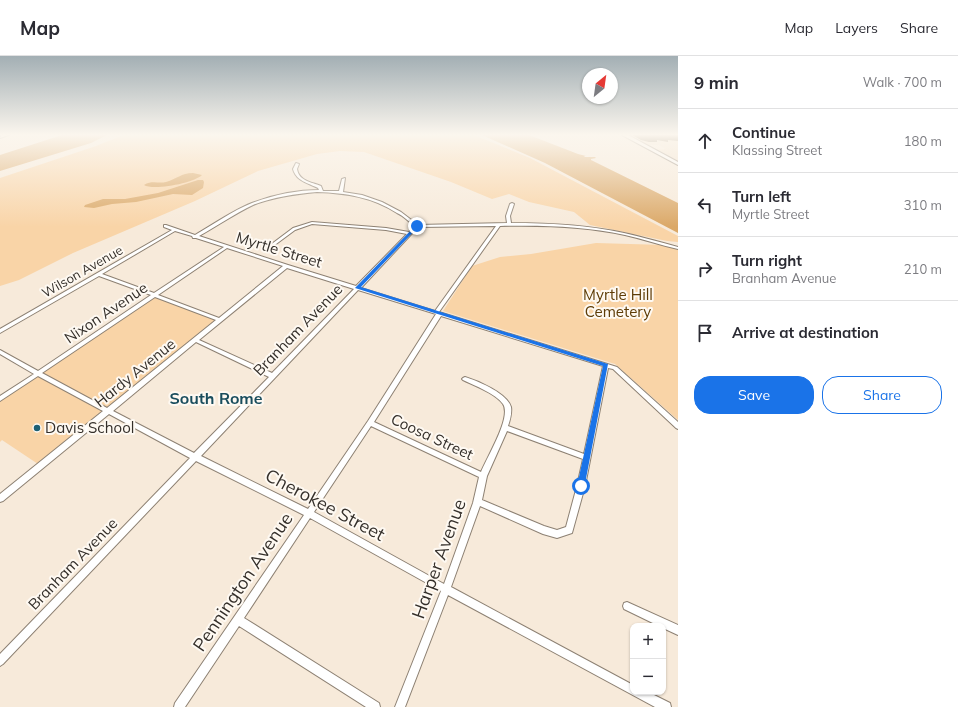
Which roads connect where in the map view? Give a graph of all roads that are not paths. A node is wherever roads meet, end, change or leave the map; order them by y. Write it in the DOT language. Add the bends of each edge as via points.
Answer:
graph roads {
  1 [pos="296,165"];
  2 [pos="344,179"];
  3 [pos="321,191"];
  4 [pos="341,192"];
  5 [pos="512,204"];
  6 [pos="509,224"];
  7 [pos="165,226"];
  8 [pos="417,226"];
  9 [pos="499,226"];
  10 [pos="174,230"];
  11 [pos="410,234"];
  12 [pos="194,237"];
  13 [pos="226,247"];
  14 [pos="678,248"];
  15 [pos="267,249"];
  16 [pos="286,266"];
  17 [pos="99,274"];
  18 [pos="358,288"];
  19 [pos="156,295"];
  20 [pos="437,313"];
  21 [pos="220,320"];
  22 [pos="0,331"];
  23 [pos="195,340"];
  24 [pos="0,352"];
  25 [pos="606,365"];
  26 [pos="38,374"];
  27 [pos="273,376"];
  28 [pos="465,378"];
  29 [pos="0,399"];
  30 [pos="108,411"];
  31 [pos="370,423"];
  32 [pos="505,424"];
  33 [pos="678,426"];
  34 [pos="194,457"];
  35 [pos="586,458"];
  36 [pos="483,476"];
  37 [pos="0,499"];
  38 [pos="477,501"];
  39 [pos="308,513"];
  40 [pos="447,590"];
  41 [pos="626,606"];
  42 [pos="238,620"];
  43 [pos="678,630"];
  44 [pos="0,661"];
  45 [pos="630,688"];
  46 [pos="644,695"];
  47 [pos="179,707"];
  48 [pos="375,707"];
  49 [pos="400,707"];
  50 [pos="666,707"];
  1 -- 3 [label="street" via="297,176 320,187"];
  2 -- 4 [label="street"];
  3 -- 4 [label="street"];
  3 -- 12 [label="street" via="255,204"];
  4 -- 8 [label="street" via="378,201"];
  5 -- 6 [label="street" via="508,216"];
  6 -- 9 [label="street"];
  6 -- 14 [label="street" via="590,228"];
  7 -- 10 [label="street, Myrtle Street"];
  8 -- 9 [label="street"];
  8 -- 11 [label="street, Branham Avenue"];
  9 -- 20 [label="street, Pennington Avenue"];
  10 -- 12 [label="street, Myrtle Street"];
  10 -- 17 [label="street, Wilson Avenue"];
  11 -- 15 [label="street" via="386,229 312,223 294,229"];
  11 -- 18 [label="street, Branham Avenue"];
  12 -- 13 [label="street, Myrtle Street"];
  13 -- 16 [label="street, Myrtle Street"];
  13 -- 19 [label="street, Nixon Avenue"];
  16 -- 18 [label="street, Myrtle Street"];
  16 -- 21 [label="street, Hardy Avenue"];
  17 -- 19 [label="street"];
  17 -- 22 [label="street, Wilson Avenue"];
  18 -- 20 [label="street, Myrtle Street"];
  18 -- 27 [label="street, Branham Avenue"];
  19 -- 21 [label="street"];
  19 -- 26 [label="street, Nixon Avenue"];
  20 -- 25 [label="street, Myrtle Street"];
  20 -- 31 [label="street, Pennington Avenue"];
  21 -- 23 [label="street, Hardy Avenue"];
  23 -- 27 [label="street"];
  23 -- 30 [label="street, Hardy Avenue"];
  24 -- 26 [label="street, Cherokee Street"];
  25 -- 33 [label="street, Myrtle Street" via="615,368"];
  25 -- 35 [label="street"];
  26 -- 29 [label="street, Nixon Avenue"];
  26 -- 30 [label="street, Cherokee Street"];
  27 -- 34 [label="street, Branham Avenue"];
  28 -- 32 [label="street" via="507,403 509,410"];
  30 -- 34 [label="street, Cherokee Street"];
  30 -- 37 [label="street, Hardy Avenue"];
  31 -- 36 [label="street, Coosa Street"];
  31 -- 39 [label="street, Pennington Avenue"];
  32 -- 35 [label="street"];
  32 -- 36 [label="street, Harper Avenue"];
  34 -- 39 [label="street, Cherokee Street"];
  34 -- 44 [label="street, Branham Avenue"];
  35 -- 38 [label="street" via="569,530 557,534 543,530"];
  36 -- 38 [label="street, Harper Avenue"];
  38 -- 40 [label="street, Harper Avenue"];
  39 -- 40 [label="street, Cherokee Street"];
  39 -- 42 [label="street, Pennington Avenue"];
  40 -- 45 [label="street, Cherokee Street"];
  40 -- 49 [label="street, Harper Avenue"];
  41 -- 43 [label="street"];
  42 -- 47 [label="street, Pennington Avenue"];
  42 -- 48 [label="street"];
  46 -- 50 [label="street"];
}
